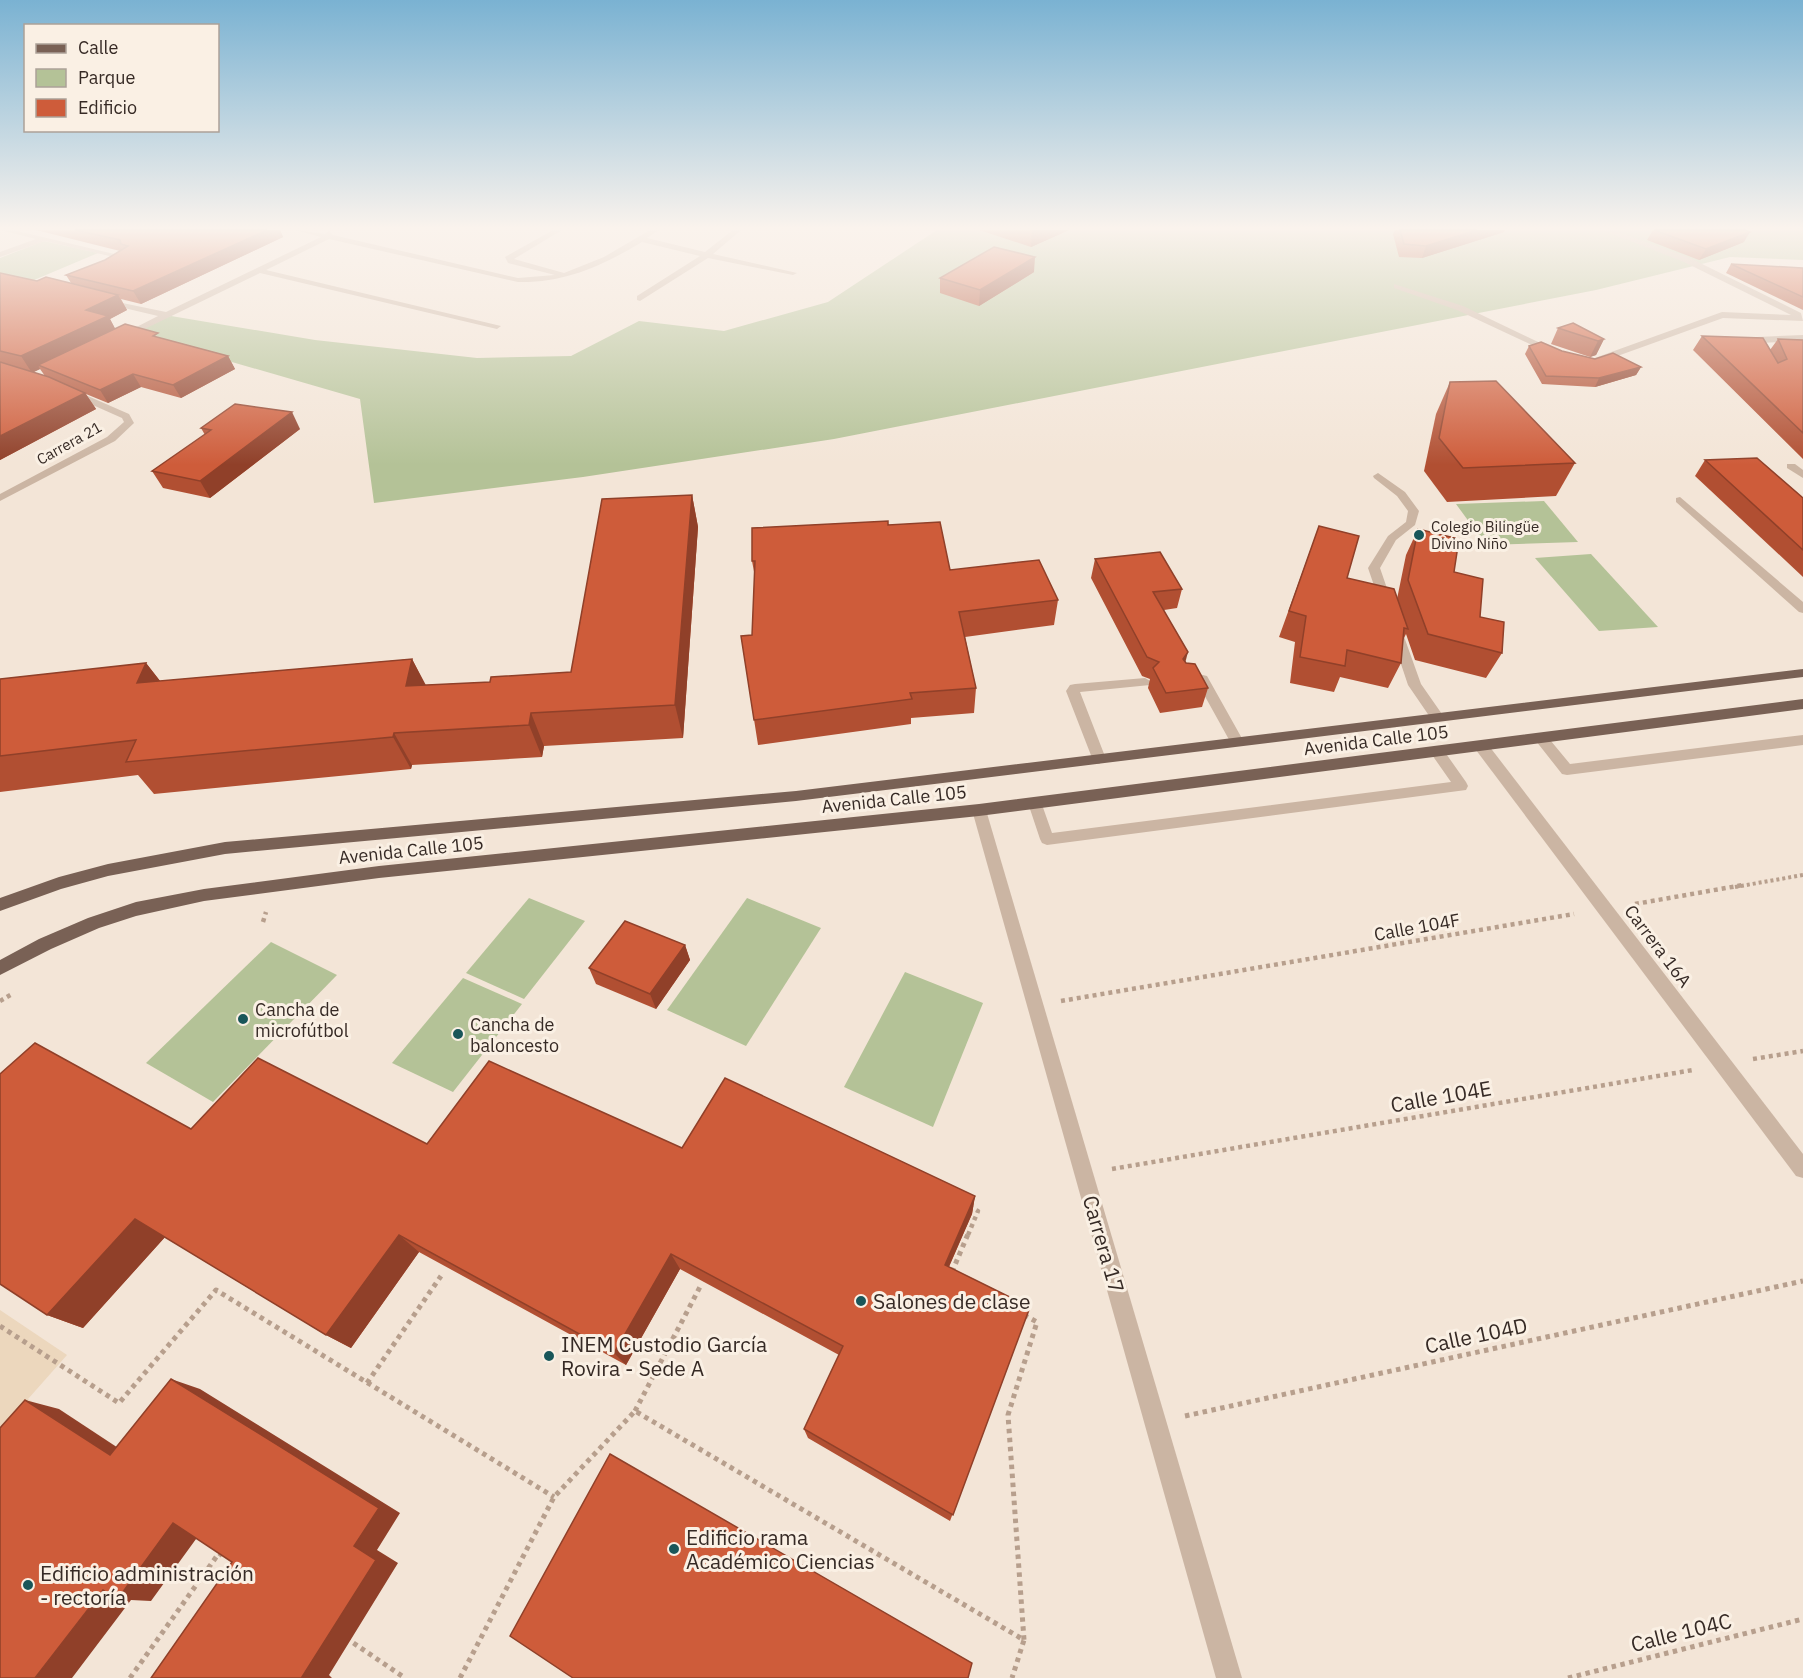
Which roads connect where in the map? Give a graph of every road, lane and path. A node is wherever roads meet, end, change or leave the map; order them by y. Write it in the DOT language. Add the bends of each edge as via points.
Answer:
graph roads {
  1 [pos="137,308"];
  2 [pos="181,308"];
  3 [pos="421,308"];
  4 [pos="1461,308"];
  5 [pos="1784,308"];
  6 [pos="167,315"];
  7 [pos="1803,318"];
  8 [pos="497,326"];
  9 [pos="1803,338"];
  10 [pos="116,339"];
  11 [pos="1760,354"];
  12 [pos="1561,355"];
  13 [pos="1579,360"];
  14 [pos="63,389"];
  15 [pos="1791,466"];
  16 [pos="1803,475"];
  17 [pos="1378,476"];
  18 [pos="0,498"];
  19 [pos="1680,500"];
  20 [pos="1803,609"];
  21 [pos="1803,673"];
  22 [pos="1185,677"];
  23 [pos="1145,682"];
  24 [pos="1803,704"];
  25 [pos="1437,717"];
  26 [pos="1541,738"];
  27 [pos="1803,740"];
  28 [pos="1237,742"];
  29 [pos="1481,746"];
  30 [pos="1437,752"];
  31 [pos="1099,759"];
  32 [pos="1035,803"];
  33 [pos="980,810"];
  34 [pos="1803,875"];
  35 [pos="0,905"];
  36 [pos="267,907"];
  37 [pos="257,908"];
  38 [pos="1605,909"];
  39 [pos="0,968"];
  40 [pos="18,990"];
  41 [pos="0,1001"];
  42 [pos="1036,1005"];
  43 [pos="1803,1051"];
  44 [pos="1724,1065"];
  45 [pos="1803,1169"];
  46 [pos="1084,1173"];
  47 [pos="957,1201"];
  48 [pos="441,1276"];
  49 [pos="950,1277"];
  50 [pos="1803,1281"];
  51 [pos="701,1285"];
  52 [pos="1018,1312"];
  53 [pos="0,1326"];
  54 [pos="368,1383"];
  55 [pos="635,1411"];
  56 [pos="1156,1423"];
  57 [pos="554,1497"];
  58 [pos="229,1559"];
  59 [pos="1803,1619"];
  60 [pos="336,1632"];
  61 [pos="1024,1640"];
  62 [pos="130,1678"];
  63 [pos="405,1678"];
  64 [pos="460,1678"];
  65 [pos="1012,1678"];
  66 [pos="1229,1678"];
  67 [pos="1568,1678"];
  1 -- 6 [label="street"];
  2 -- 6 [label="street"];
  3 -- 8 [label="street"];
  4 -- 12 [label="street"];
  5 -- 7 [label="street"];
  6 -- 10 [label="street"];
  7 -- 13 [label="street" via="1722,315 1597,360"];
  9 -- 11 [label="street" via="1755,341"];
  14 -- 18 [label="street, Carrera 21" via="126,416 129,423 111,439"];
  15 -- 16 [label="street"];
  17 -- 25 [label="street" via="1401,494 1414,511 1411,523 1392,538 1374,568 1415,685"];
  19 -- 20 [label="street"];
  21 -- 25 [label="main road, Avenida Calle 105"];
  22 -- 28 [label="street" via="1202,679"];
  23 -- 31 [label="street" via="1088,685 1073,691"];
  24 -- 26 [label="main road, Avenida Calle 105"];
  25 -- 28 [label="main road, Avenida Calle 105"];
  26 -- 27 [label="street" via="1567,770"];
  26 -- 29 [label="main road, Avenida Calle 105"];
  28 -- 31 [label="main road, Avenida Calle 105"];
  29 -- 30 [label="main road, Avenida Calle 105"];
  29 -- 38 [label="street, Carrera 16A"];
  30 -- 32 [label="main road, Avenida Calle 105"];
  30 -- 32 [label="street" via="1461,786 1047,839"];
  31 -- 35 [label="main road, Avenida Calle 105" via="796,796 225,848 108,870"];
  32 -- 33 [label="main road, Avenida Calle 105"];
  33 -- 39 [label="main road, Avenida Calle 105" via="379,872 204,895 136,909 94,923"];
  33 -- 42 [label="street, Carrera 17"];
  34 -- 38 [label="path, Calle 104F"];
  36 -- 37 [label="path"];
  38 -- 42 [label="path, Calle 104F"];
  38 -- 44 [label="street, Carrera 16A"];
  40 -- 41 [label="path"];
  42 -- 46 [label="street, Carrera 17"];
  43 -- 44 [label="path, Calle 104E"];
  44 -- 45 [label="street, Carrera 16A"];
  44 -- 46 [label="path, Calle 104E"];
  46 -- 56 [label="street, Carrera 17"];
  47 -- 49 [label="path" via="978,1211"];
  48 -- 54 [label="path"];
  50 -- 56 [label="path, Calle 104D"];
  51 -- 55 [label="path"];
  52 -- 61 [label="path" via="1037,1322 1008,1415"];
  53 -- 54 [label="path" via="119,1403 216,1290"];
  54 -- 57 [label="path"];
  55 -- 57 [label="path"];
  55 -- 61 [label="path"];
  56 -- 66 [label="street, Carrera 17"];
  57 -- 64 [label="path"];
  58 -- 62 [label="path" via="219,1553"];
  59 -- 67 [label="path, Calle 104C"];
  60 -- 63 [label="path"];
  61 -- 65 [label="path"];
}
